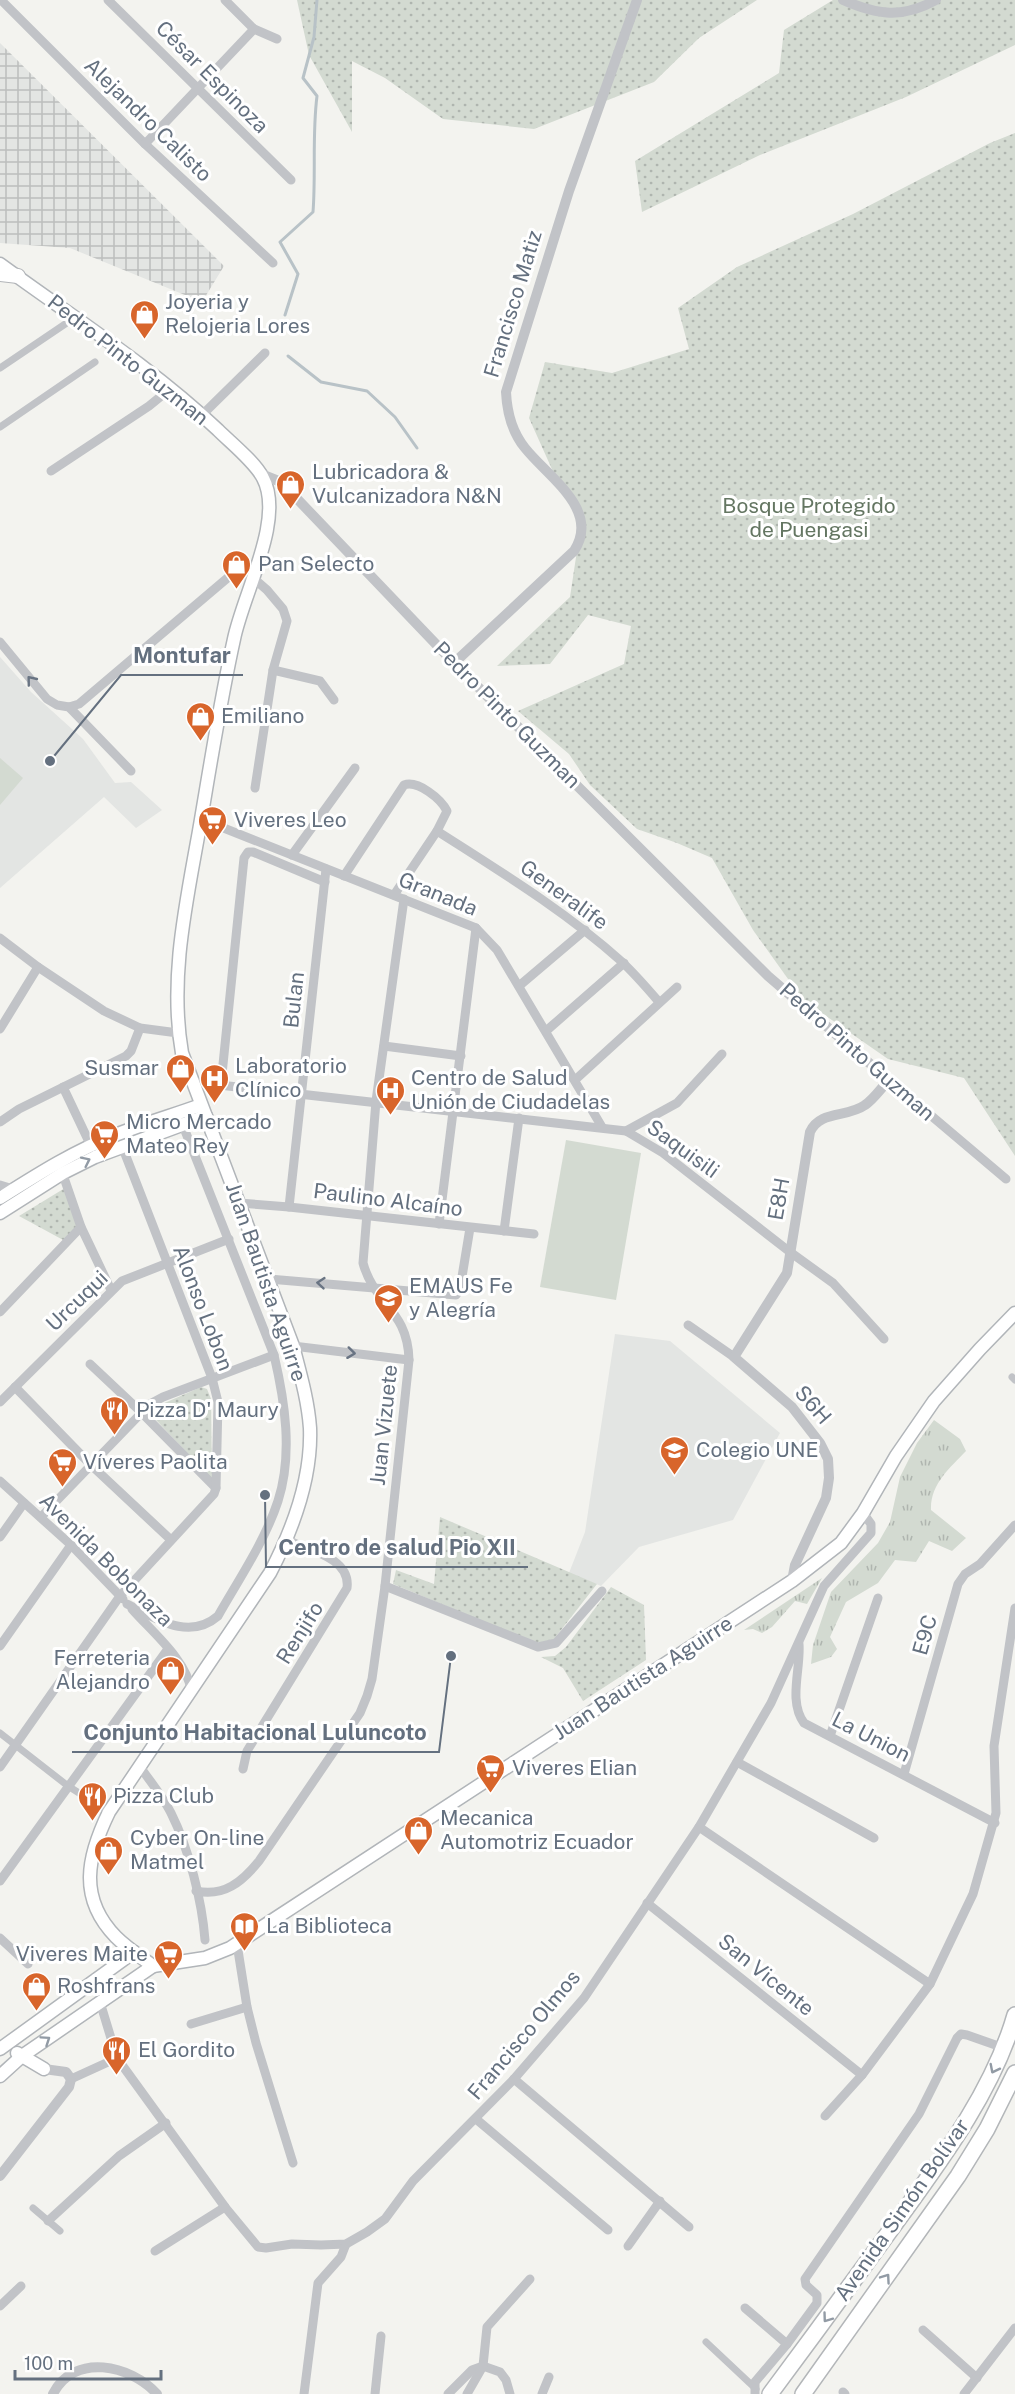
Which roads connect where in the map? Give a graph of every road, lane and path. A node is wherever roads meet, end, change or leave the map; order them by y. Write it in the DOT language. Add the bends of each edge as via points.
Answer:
graph roads {
  1 [pos="1,0"];
  2 [pos="108,0"];
  3 [pos="225,0"];
  4 [pos="637,0"];
  5 [pos="843,0"];
  6 [pos="936,0"];
  7 [pos="254,29"];
  8 [pos="277,39"];
  9 [pos="198,87"];
  10 [pos="145,144"];
  11 [pos="291,180"];
  12 [pos="273,263"];
  13 [pos="0,264"];
  14 [pos="0,274"];
  15 [pos="18,276"];
  16 [pos="77,316"];
  17 [pos="265,353"];
  18 [pos="95,362"];
  19 [pos="0,368"];
  20 [pos="171,388"];
  21 [pos="202,415"];
  22 [pos="0,427"];
  23 [pos="51,471"];
  24 [pos="261,474"];
  25 [pos="252,578"];
  26 [pos="0,642"];
  27 [pos="454,663"];
  28 [pos="273,670"];
  29 [pos="334,700"];
  30 [pos="69,707"];
  31 [pos="355,768"];
  32 [pos="131,771"];
  33 [pos="255,788"];
  34 [pos="201,819"];
  35 [pos="437,831"];
  36 [pos="292,855"];
  37 [pos="326,868"];
  38 [pos="344,876"];
  39 [pos="325,882"];
  40 [pos="394,895"];
  41 [pos="404,899"];
  42 [pos="476,928"];
  43 [pos="585,930"];
  44 [pos="0,938"];
  45 [pos="624,963"];
  46 [pos="38,967"];
  47 [pos="519,986"];
  48 [pos="677,987"];
  49 [pos="660,1002"];
  50 [pos="140,1028"];
  51 [pos="0,1029"];
  52 [pos="546,1031"];
  53 [pos="178,1033"];
  54 [pos="384,1046"];
  55 [pos="722,1054"];
  56 [pos="461,1056"];
  57 [pos="575,1080"];
  58 [pos="889,1080"];
  59 [pos="193,1082"];
  60 [pos="221,1084"];
  61 [pos="63,1087"];
  62 [pos="301,1094"];
  63 [pos="376,1101"];
  64 [pos="203,1110"];
  65 [pos="454,1110"];
  66 [pos="180,1118"];
  67 [pos="519,1118"];
  68 [pos="0,1122"];
  69 [pos="602,1127"];
  70 [pos="626,1131"];
  71 [pos="91,1146"];
  72 [pos="122,1146"];
  73 [pos="61,1167"];
  74 [pos="1006,1179"];
  75 [pos="0,1185"];
  76 [pos="13,1190"];
  77 [pos="0,1198"];
  78 [pos="239,1203"];
  79 [pos="289,1207"];
  80 [pos="0,1213"];
  81 [pos="365,1215"];
  82 [pos="439,1224"];
  83 [pos="81,1227"];
  84 [pos="470,1228"];
  85 [pos="504,1231"];
  86 [pos="534,1234"];
  87 [pos="229,1239"];
  88 [pos="790,1252"];
  89 [pos="167,1262"];
  90 [pos="269,1279"];
  91 [pos="373,1288"];
  92 [pos="111,1290"];
  93 [pos="0,1312"];
  94 [pos="1015,1313"];
  95 [pos="688,1325"];
  96 [pos="884,1339"];
  97 [pos="293,1346"];
  98 [pos="274,1355"];
  99 [pos="734,1357"];
  100 [pos="409,1360"];
  101 [pos="90,1364"];
  102 [pos="212,1378"];
  103 [pos="15,1387"];
  104 [pos="0,1402"];
  105 [pos="141,1412"];
  106 [pos="91,1465"];
  107 [pos="0,1481"];
  108 [pos="216,1488"];
  109 [pos="24,1503"];
  110 [pos="863,1514"];
  111 [pos="41,1517"];
  112 [pos="1015,1525"];
  113 [pos="0,1537"];
  114 [pos="170,1539"];
  115 [pos="287,1540"];
  116 [pos="71,1545"];
  117 [pos="792,1581"];
  118 [pos="385,1586"];
  119 [pos="602,1591"];
  120 [pos="120,1596"];
  121 [pos="878,1598"];
  122 [pos="127,1604"];
  123 [pos="1015,1608"];
  124 [pos="799,1641"];
  125 [pos="0,1646"];
  126 [pos="1012,1647"];
  127 [pos="168,1649"];
  128 [pos="183,1667"];
  129 [pos="206,1670"];
  130 [pos="191,1691"];
  131 [pos="0,1734"];
  132 [pos="830,1736"];
  133 [pos="16,1745"];
  134 [pos="737,1762"];
  135 [pos="0,1767"];
  136 [pos="140,1767"];
  137 [pos="243,1769"];
  138 [pos="904,1774"];
  139 [pos="68,1786"];
  140 [pos="109,1812"];
  141 [pos="994,1823"];
  142 [pos="699,1827"];
  143 [pos="874,1838"];
  144 [pos="0,1881"];
  145 [pos="196,1891"];
  146 [pos="647,1904"];
  147 [pos="0,1938"];
  148 [pos="205,1940"];
  149 [pos="237,1944"];
  150 [pos="134,1952"];
  151 [pos="28,1964"];
  152 [pos="153,1966"];
  153 [pos="930,1984"];
  154 [pos="100,2002"];
  155 [pos="247,2007"];
  156 [pos="1015,2014"];
  157 [pos="191,2024"];
  158 [pos="2,2045"];
  159 [pos="1004,2048"];
  160 [pos="0,2057"];
  161 [pos="117,2058"];
  162 [pos="17,2061"];
  163 [pos="44,2069"];
  164 [pos="1015,2073"];
  165 [pos="0,2076"];
  166 [pos="862,2076"];
  167 [pos="71,2079"];
  168 [pos="514,2079"];
  169 [pos="825,2116"];
  170 [pos="477,2119"];
  171 [pos="166,2123"];
  172 [pos="293,2163"];
  173 [pos="0,2176"];
  174 [pos="660,2202"];
  175 [pos="225,2207"];
  176 [pos="33,2208"];
  177 [pos="48,2221"];
  178 [pos="689,2228"];
  179 [pos="608,2230"];
  180 [pos="60,2231"];
  181 [pos="346,2244"];
  182 [pos="628,2246"];
  183 [pos="155,2251"];
  184 [pos="530,2279"];
  185 [pos="20,2285"];
  186 [pos="0,2304"];
  187 [pos="745,2308"];
  188 [pos="1015,2328"];
  189 [pos="923,2330"];
  190 [pos="381,2336"];
  191 [pos="706,2342"];
  192 [pos="787,2344"];
  193 [pos="483,2366"];
  194 [pos="549,2377"];
  195 [pos="977,2378"];
  196 [pos="761,2392"];
  197 [pos="53,2394"];
  198 [pos="157,2394"];
  199 [pos="304,2394"];
  200 [pos="375,2394"];
  201 [pos="448,2394"];
  202 [pos="467,2394"];
  203 [pos="510,2394"];
  204 [pos="542,2394"];
  205 [pos="804,2394"];
  206 [pos="964,2394"];
  1 -- 10 [label="street, Alejandro Calisto"];
  2 -- 9 [label="street, César Espinoza"];
  3 -- 7 [label="street"];
  4 -- 27 [label="street, Francisco Matiz" via="569,191 506,392 507,411 517,436 575,505 582,522 579,541 574,551"];
  5 -- 6 [label="street" via="867,11 902,13"];
  7 -- 8 [label="street"];
  7 -- 9 [label="street"];
  9 -- 10 [label="street"];
  9 -- 11 [label="street, César Espinoza"];
  10 -- 12 [label="street, Alejandro Calisto"];
  13 -- 15 [label="main road, Pedro Pinto Guzman"];
  14 -- 15 [label="main road"];
  15 -- 16 [label="main road, Pedro Pinto Guzman"];
  16 -- 19 [label="street"];
  16 -- 20 [label="main road, Pedro Pinto Guzman"];
  17 -- 21 [label="street"];
  18 -- 22 [label="street"];
  20 -- 21 [label="main road, Pedro Pinto Guzman"];
  20 -- 23 [label="street"];
  21 -- 24 [label="main road, Pedro Pinto Guzman"];
  24 -- 25 [label="main road, Juan Bautista Aguirre" via="271,510"];
  24 -- 27 [label="street, Pedro Pinto Guzman" via="281,482"];
  25 -- 28 [label="street" via="283,609 287,621"];
  25 -- 30 [label="street" via="231,575 79,704"];
  25 -- 34 [label="main road, Juan Bautista Aguirre" via="234,637"];
  30 -- 26 [label="street, one-way" via="46,699"];
  27 -- 58 [label="street, Pedro Pinto Guzman" via="768,976"];
  28 -- 29 [label="street" via="320,681"];
  28 -- 33 [label="street"];
  30 -- 32 [label="street"];
  31 -- 36 [label="street"];
  34 -- 36 [label="street, Granada"];
  34 -- 53 [label="main road, Juan Bautista Aguirre" via="177,982"];
  35 -- 38 [label="street" via="447,811 445,806 417,785 404,785"];
  35 -- 40 [label="street"];
  35 -- 43 [label="street, Generalife"];
  36 -- 37 [label="street, Granada"];
  37 -- 38 [label="street, Granada"];
  37 -- 39 [label="street, Bulan"];
  38 -- 40 [label="street, Granada"];
  39 -- 60 [label="street" via="248,852 244,858"];
  39 -- 62 [label="street, Bulan"];
  40 -- 41 [label="street, Granada"];
  41 -- 42 [label="street, Granada"];
  41 -- 54 [label="street, Juan Vizuete"];
  42 -- 47 [label="street, Granada" via="497,950"];
  42 -- 56 [label="street"];
  43 -- 45 [label="street, Generalife"];
  43 -- 47 [label="street"];
  44 -- 46 [label="street"];
  45 -- 49 [label="street, Generalife"];
  45 -- 52 [label="street"];
  46 -- 50 [label="street" via="90,1003"];
  46 -- 51 [label="street"];
  47 -- 52 [label="street, Granada"];
  48 -- 49 [label="street"];
  49 -- 57 [label="street"];
  50 -- 53 [label="street"];
  50 -- 61 [label="street" via="126,1056"];
  52 -- 57 [label="street, Granada"];
  53 -- 59 [label="main road, Juan Bautista Aguirre"];
  54 -- 56 [label="street"];
  54 -- 63 [label="street, Juan Vizuete"];
  55 -- 70 [label="street" via="677,1103"];
  56 -- 65 [label="street"];
  57 -- 69 [label="street, Granada"];
  58 -- 74 [label="street, Pedro Pinto Guzman"];
  58 -- 88 [label="street, E8H" via="865,1105 821,1118 814,1124"];
  59 -- 60 [label="street, Saquisili"];
  59 -- 64 [label="main road, Juan Bautista Aguirre"];
  60 -- 62 [label="street, Saquisili"];
  61 -- 68 [label="street"];
  61 -- 71 [label="street"];
  62 -- 63 [label="street, Saquisili"];
  62 -- 79 [label="street, Bulan"];
  63 -- 65 [label="street, Saquisili"];
  63 -- 81 [label="street, Juan Vizuete"];
  64 -- 66 [label="main road"];
  64 -- 78 [label="main road, Juan Bautista Aguirre"];
  65 -- 67 [label="street, Saquisili"];
  65 -- 82 [label="street"];
  66 -- 71 [label="main road" via="117,1134"];
  66 -- 72 [label="main road"];
  66 -- 87 [label="street"];
  67 -- 69 [label="street, Saquisili"];
  67 -- 85 [label="street"];
  69 -- 70 [label="street, Saquisili"];
  70 -- 88 [label="street, Saquisili" via="663,1153"];
  71 -- 73 [label="main road"];
  73 -- 72 [label="main road, one-way"];
  72 -- 89 [label="street, Alonso Lobon"];
  73 -- 76 [label="main road"];
  73 -- 80 [label="main road"];
  73 -- 83 [label="street"];
  75 -- 76 [label="street"];
  76 -- 77 [label="main road"];
  78 -- 79 [label="street, Paulino Alcaíno"];
  78 -- 90 [label="main road, Juan Bautista Aguirre"];
  79 -- 81 [label="street, Paulino Alcaíno"];
  81 -- 82 [label="street, Paulino Alcaíno"];
  81 -- 91 [label="street, Juan Vizuete" via="363,1263"];
  82 -- 84 [label="street, Paulino Alcaíno"];
  83 -- 92 [label="street"];
  83 -- 93 [label="street"];
  84 -- 85 [label="street, Paulino Alcaíno"];
  84 -- 91 [label="street" via="456,1295"];
  85 -- 86 [label="street, Paulino Alcaíno"];
  87 -- 89 [label="street, Urcuqui"];
  87 -- 98 [label="street"];
  88 -- 96 [label="street, Saquisili" via="833,1283"];
  88 -- 99 [label="street, E8H" via="787,1274"];
  89 -- 92 [label="street, Urcuqui"];
  89 -- 102 [label="street, Alonso Lobon"];
  91 -- 90 [label="street, one-way"];
  90 -- 97 [label="main road, Juan Bautista Aguirre"];
  91 -- 100 [label="street, Juan Vizuete" via="404,1327"];
  92 -- 103 [label="street, Urcuqui"];
  94 -- 110 [label="main road, Juan Bautista Aguirre" via="934,1401"];
  95 -- 99 [label="street, S6H"];
  97 -- 100 [label="street, one-way"];
  97 -- 115 [label="main road, Juan Bautista Aguirre" via="310,1442 298,1509"];
  98 -- 102 [label="street"];
  98 -- 122 [label="street" via="286,1428 283,1482 271,1521 218,1616 210,1623 190,1628 163,1622"];
  99 -- 117 [label="street, S6H" via="792,1407 828,1459 826,1498 795,1565"];
  100 -- 118 [label="street, Juan Vizuete"];
  101 -- 105 [label="street"];
  102 -- 105 [label="street" via="163,1397"];
  102 -- 108 [label="street, Alonso Lobon" via="218,1402"];
  103 -- 104 [label="street, Urcuqui"];
  103 -- 106 [label="street"];
  105 -- 106 [label="street"];
  105 -- 108 [label="street"];
  106 -- 111 [label="street"];
  106 -- 114 [label="street"];
  107 -- 109 [label="street, Avenida Bobonaza"];
  108 -- 114 [label="street"];
  109 -- 111 [label="street, Avenida Bobonaza"];
  109 -- 113 [label="street"];
  110 -- 117 [label="main road, Juan Bautista Aguirre" via="835,1549"];
  110 -- 124 [label="street, Francisco Olmos" via="871,1524 871,1533 824,1586"];
  111 -- 116 [label="street, Avenida Bobonaza"];
  112 -- 138 [label="street, E9C" via="958,1584"];
  114 -- 120 [label="street"];
  115 -- 129 [label="main road, Juan Bautista Aguirre" via="270,1573"];
  115 -- 137 [label="street, Renjifo" via="339,1564 346,1573 347,1588 247,1751"];
  116 -- 120 [label="street, Avenida Bobonaza"];
  116 -- 125 [label="street"];
  117 -- 149 [label="main road, Juan Bautista Aguirre"];
  118 -- 119 [label="street" via="538,1647 556,1643"];
  118 -- 145 [label="street, Juan Vizuete" via="372,1678 360,1713 246,1878 223,1890"];
  120 -- 122 [label="street, Avenida Bobonaza"];
  120 -- 133 [label="street"];
  121 -- 132 [label="street"];
  122 -- 127 [label="street, Avenida Bobonaza"];
  123 -- 126 [label="street"];
  124 -- 132 [label="street, La Union" via="797,1714 804,1723"];
  124 -- 134 [label="street, Francisco Olmos" via="771,1703"];
  126 -- 141 [label="street" via="994,1746"];
  127 -- 128 [label="street, Avenida Bobonaza"];
  127 -- 139 [label="street"];
  128 -- 129 [label="street"];
  128 -- 130 [label="street, Avenida Bobonaza"];
  129 -- 130 [label="main road, Juan Bautista Aguirre"];
  130 -- 136 [label="main road, Juan Bautista Aguirre"];
  131 -- 133 [label="street"];
  132 -- 138 [label="street, La Union"];
  133 -- 135 [label="street"];
  133 -- 139 [label="street"];
  134 -- 142 [label="street, Francisco Olmos"];
  134 -- 143 [label="street"];
  136 -- 140 [label="main road, Juan Bautista Aguirre"];
  136 -- 145 [label="street" via="171,1813"];
  138 -- 141 [label="street, La Union"];
  139 -- 140 [label="street"];
  139 -- 144 [label="street"];
  140 -- 150 [label="main road, Juan Bautista Aguirre" via="91,1855 90,1891 104,1924"];
  141 -- 153 [label="street" via="973,1894"];
  142 -- 146 [label="street, Francisco Olmos"];
  142 -- 153 [label="street"];
  145 -- 148 [label="street"];
  146 -- 166 [label="street, San Vicente"];
  146 -- 168 [label="street, Francisco Olmos" via="584,1998"];
  147 -- 151 [label="street"];
  149 -- 152 [label="main road, Juan Bautista Aguirre" via="205,1958"];
  149 -- 155 [label="street"];
  150 -- 152 [label="main road, Juan Bautista Aguirre"];
  150 -- 158 [label="main road"];
  152 -- 154 [label="main road"];
  153 -- 166 [label="street"];
  154 -- 161 [label="street"];
  162 -- 154 [label="main road, one-way"];
  155 -- 157 [label="street"];
  155 -- 172 [label="street"];
  156 -- 159 [label="highway, Avenida Simón Bolívar"];
  158 -- 162 [label="main road"];
  159 -- 192 [label="street" via="967,2035 957,2038 919,2114 805,2279 817,2303"];
  159 -- 196 [label="highway, Avenida Simón Bolívar, one-way" via="945,2154"];
  160 -- 162 [label="main road"];
  161 -- 167 [label="street"];
  161 -- 171 [label="street"];
  162 -- 163 [label="main road"];
  162 -- 165 [label="main road"];
  163 -- 167 [label="street" via="66,2072"];
  205 -- 164 [label="highway, Avenida Simón Bolívar, one-way" via="958,2176"];
  166 -- 169 [label="street"];
  167 -- 173 [label="street"];
  168 -- 170 [label="street, Francisco Olmos"];
  168 -- 174 [label="street"];
  170 -- 179 [label="street"];
  170 -- 181 [label="street, Francisco Olmos" via="413,2181 385,2219"];
  171 -- 175 [label="street"];
  171 -- 177 [label="street" via="119,2156"];
  174 -- 178 [label="street"];
  174 -- 182 [label="street"];
  175 -- 181 [label="street" via="262,2248"];
  175 -- 183 [label="street"];
  176 -- 177 [label="street"];
  177 -- 180 [label="street"];
  181 -- 199 [label="street" via="341,2257 318,2283"];
  184 -- 193 [label="street" via="487,2327"];
  185 -- 186 [label="street"];
  187 -- 192 [label="street"];
  188 -- 195 [label="street"];
  189 -- 195 [label="street"];
  190 -- 200 [label="street"];
  191 -- 196 [label="street"];
  192 -- 196 [label="street" via="755,2382"];
  193 -- 201 [label="street" via="472,2370"];
  193 -- 202 [label="street"];
  193 -- 203 [label="street" via="500,2372"];
  194 -- 204 [label="street"];
  195 -- 206 [label="street"];
  197 -- 198 [label="street" via="68,2376 107,2366 130,2374"];
}
